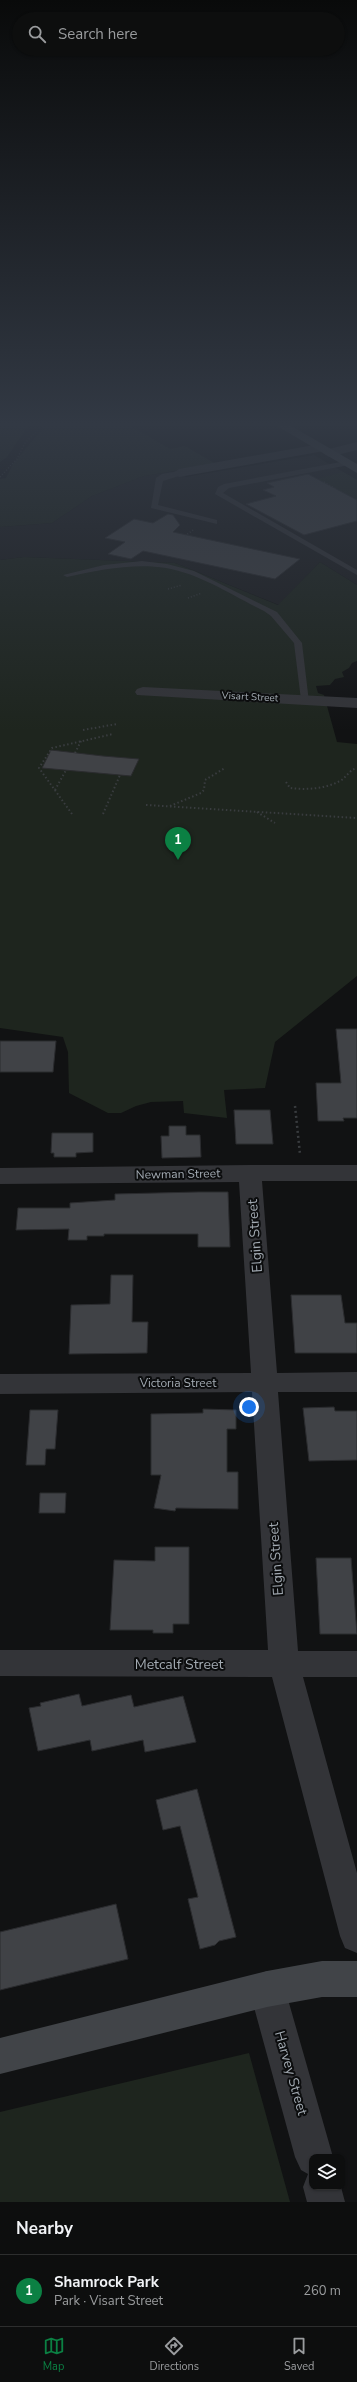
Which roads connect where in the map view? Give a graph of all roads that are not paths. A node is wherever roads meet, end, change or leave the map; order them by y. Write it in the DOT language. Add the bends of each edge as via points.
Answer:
graph roads {
  1 [pos="274,526"];
  2 [pos="357,573"];
  3 [pos="67,575"];
  4 [pos="143,692"];
  5 [pos="306,700"];
  6 [pos="357,703"];
  7 [pos="250,1173"];
  8 [pos="357,1173"];
  9 [pos="0,1176"];
  10 [pos="264,1382"];
  11 [pos="357,1382"];
  12 [pos="0,1384"];
  13 [pos="0,1663"];
  14 [pos="284,1664"];
  15 [pos="357,1664"];
  16 [pos="357,1936"];
  17 [pos="357,1979"];
  18 [pos="267,1989"];
  19 [pos="0,2056"];
  20 [pos="313,2154"];
  21 [pos="323,2190"];
  22 [pos="326,2202"];
  1 -- 2 [label="lane"];
  3 -- 5 [label="lane" via="121,566 167,566 189,573 267,609 298,643"];
  4 -- 5 [label="street, Visart Street"];
  5 -- 6 [label="street, Visart Street"];
  7 -- 8 [label="street, Newman Street"];
  7 -- 9 [label="street, Newman Street"];
  7 -- 10 [label="street, Elgin Street"];
  10 -- 11 [label="street, Victoria Street"];
  10 -- 12 [label="street, Victoria Street"];
  10 -- 14 [label="street, Elgin Street"];
  13 -- 14 [label="street, Metcalf Street"];
  14 -- 15 [label="street, Metcalf Street"];
  14 -- 16 [label="street, Elgin Street"];
  17 -- 18 [label="street" via="322,1979"];
  18 -- 19 [label="street"];
  18 -- 20 [label="street, Harvey Street"];
  21 -- 22 [label="street"];
}
